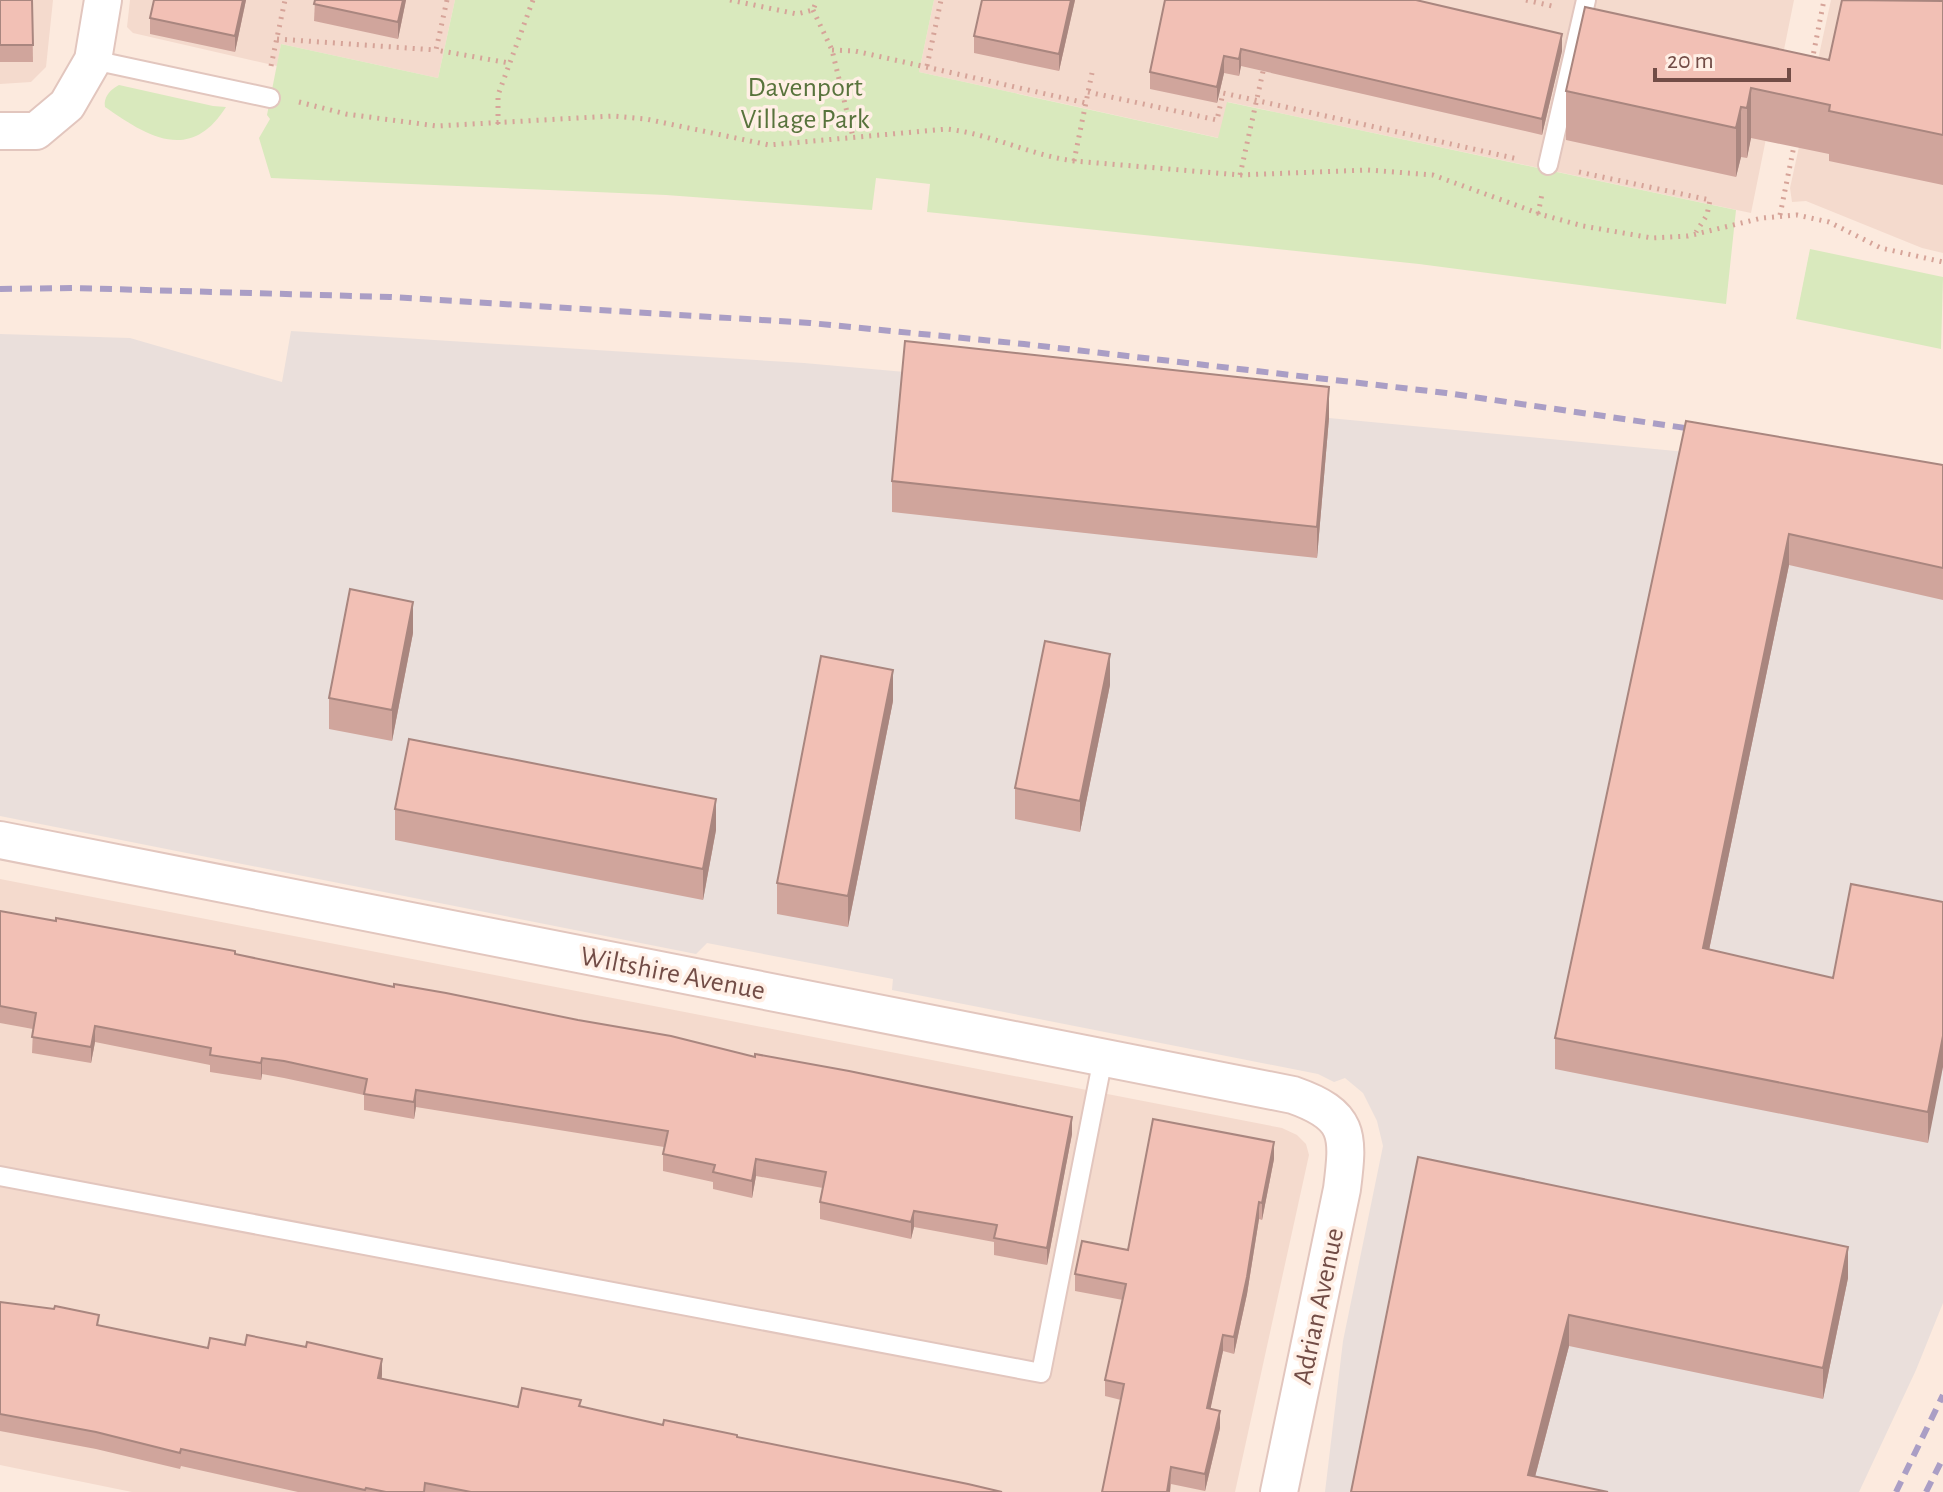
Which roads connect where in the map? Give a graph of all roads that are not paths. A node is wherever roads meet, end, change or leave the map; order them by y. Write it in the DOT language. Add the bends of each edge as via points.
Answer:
graph roads {
  1 [pos="103,0"];
  2 [pos="1584,6"];
  3 [pos="93,60"];
  4 [pos="270,98"];
  5 [pos="0,131"];
  6 [pos="1548,165"];
  7 [pos="0,840"];
  8 [pos="1103,1058"];
  9 [pos="1339,1121"];
  10 [pos="0,1176"];
  11 [pos="1279,1492"];
  1 -- 3 [label="street"];
  2 -- 6 [label="lane"];
  3 -- 4 [label="lane"];
  3 -- 5 [label="street" via="67,105 36,131"];
  7 -- 8 [label="street, Wiltshire Avenue"];
  8 -- 9 [label="street, Wiltshire Avenue" via="1293,1095 1319,1104"];
  8 -- 10 [label="lane" via="1041,1373"];
  9 -- 11 [label="street, Adrian Avenue" via="1347,1149 1342,1189"];
}
